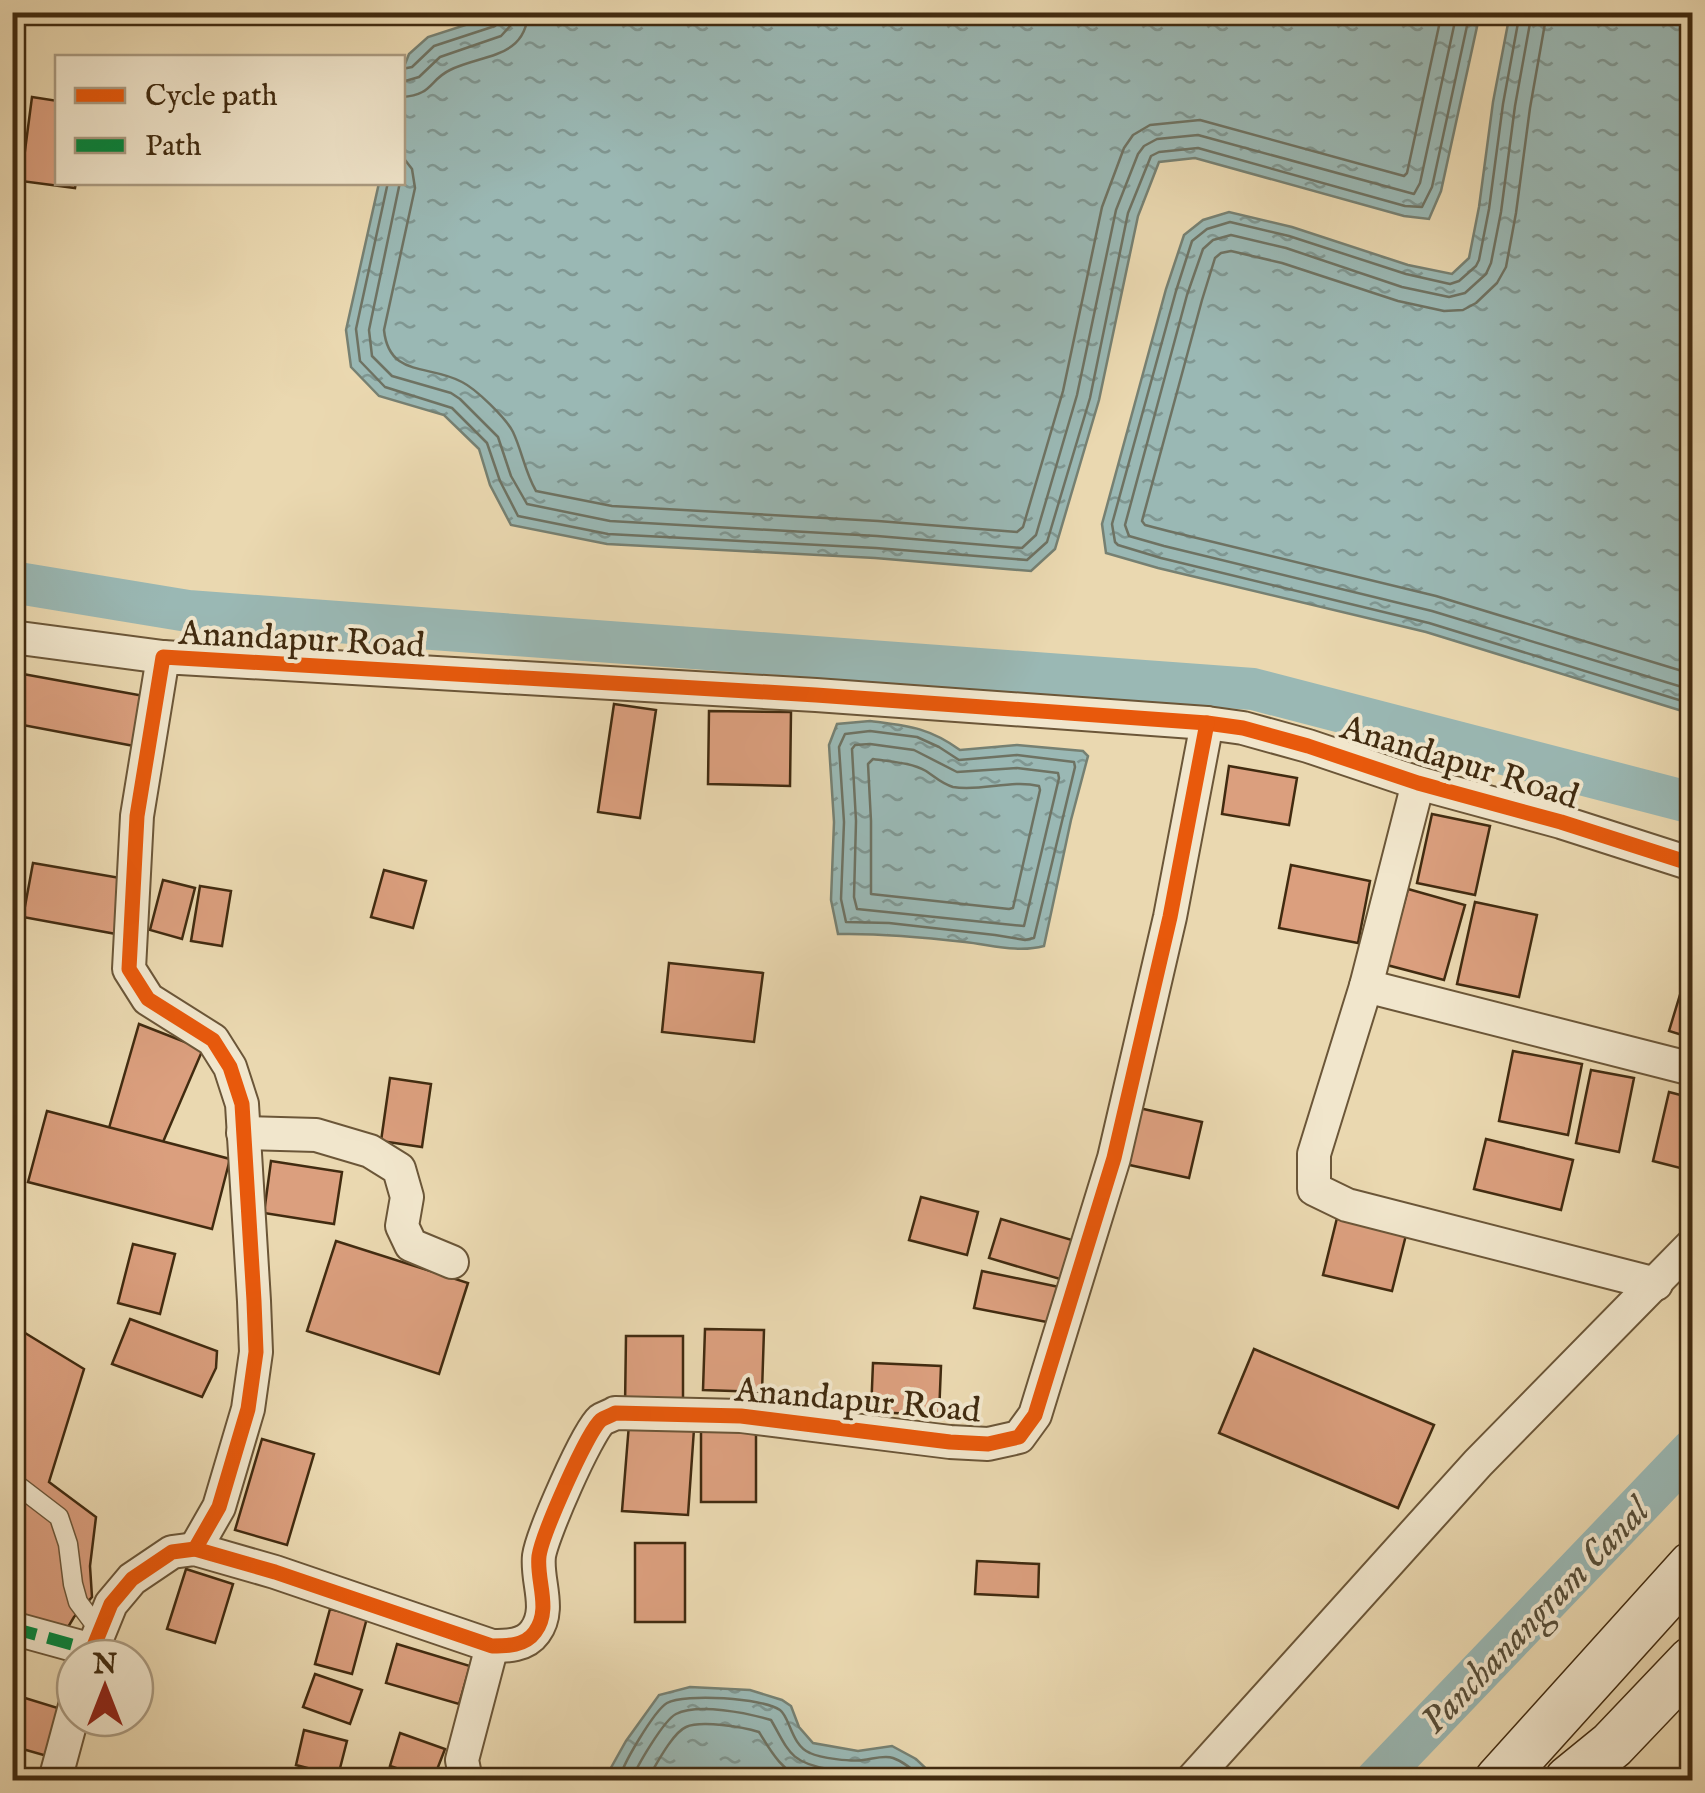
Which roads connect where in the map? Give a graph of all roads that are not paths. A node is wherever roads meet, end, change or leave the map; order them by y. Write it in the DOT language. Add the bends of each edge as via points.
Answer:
graph roads {
  1 [pos="12,637"];
  2 [pos="163,657"];
  3 [pos="1207,723"];
  4 [pos="1418,783"];
  5 [pos="1692,864"];
  6 [pos="1366,986"];
  7 [pos="1692,1069"];
  8 [pos="243,1133"];
  9 [pos="1692,1245"];
  10 [pos="452,1262"];
  11 [pos="1656,1284"];
  12 [pos="12,1481"];
  13 [pos="194,1549"];
  14 [pos="1692,1566"];
  15 [pos="12,1628"];
  16 [pos="57,1638"];
  17 [pos="90,1638"];
  18 [pos="96,1638"];
  19 [pos="492,1646"];
  20 [pos="1692,1661"];
  21 [pos="66,1738"];
  22 [pos="55,1780"];
  23 [pos="466,1780"];
  24 [pos="1192,1780"];
  25 [pos="1499,1780"];
  26 [pos="1568,1780"];
  1 -- 2 [label="street"];
  2 -- 3 [label="street, Anandapur Road"];
  2 -- 8 [label="street, Anandapur Road" via="137,816 129,969 148,999 213,1040 242,1104"];
  3 -- 4 [label="street, Anandapur Road" via="1308,746"];
  3 -- 19 [label="street, Anandapur Road" via="1114,1158 1035,1415 1018,1437 950,1442 741,1416 616,1414 600,1421 589,1438 544,1536 544,1608 535,1632 521,1643"];
  4 -- 5 [label="street, Anandapur Road"];
  4 -- 6 [label="street, Anandapur Road"];
  6 -- 7 [label="street"];
  6 -- 11 [label="street, Anandapur Road" via="1314,1154 1314,1189 1347,1205"];
  8 -- 10 [label="street" via="316,1135 370,1151 399,1169 406,1197 402,1226 411,1245"];
  8 -- 13 [label="street, Anandapur Road" via="256,1352 248,1409 219,1507"];
  9 -- 11 [label="street"];
  11 -- 24 [label="street" via="1478,1463"];
  12 -- 17 [label="lane" via="59,1517"];
  13 -- 18 [label="street" via="172,1552 132,1579 111,1604"];
  13 -- 19 [label="street"];
  14 -- 25 [label="main road"];
  15 -- 16 [label="street"];
  19 -- 23 [label="street" via="462,1760"];
  20 -- 26 [label="main road" via="1612,1745"];
  21 -- 22 [label="street"];
}
